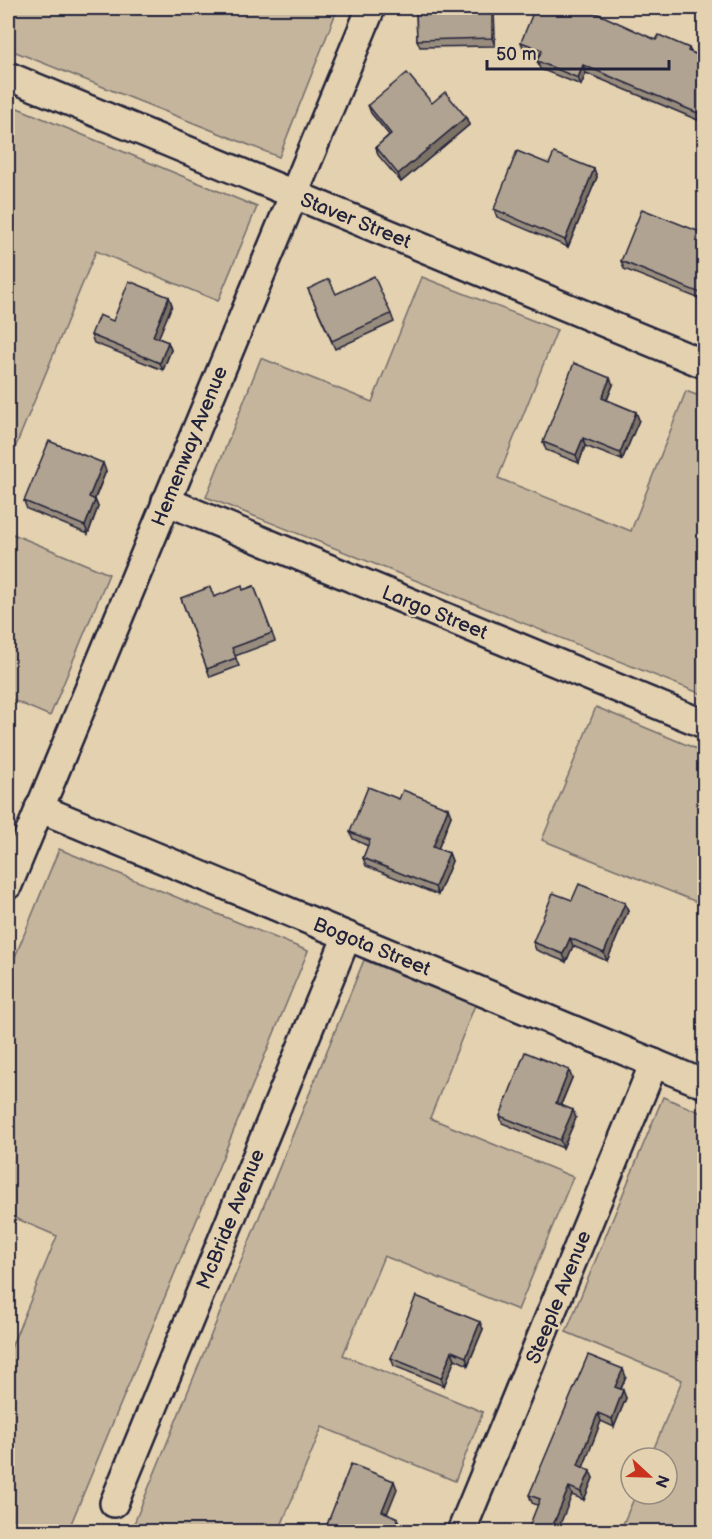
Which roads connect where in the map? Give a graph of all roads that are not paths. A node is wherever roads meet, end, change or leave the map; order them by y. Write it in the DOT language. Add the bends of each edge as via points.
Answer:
graph roads {
  1 [pos="371,8"];
  2 [pos="8,76"];
  3 [pos="294,194"];
  4 [pos="705,364"];
  5 [pos="166,501"];
  6 [pos="705,724"];
  7 [pos="39,808"];
  8 [pos="8,885"];
  9 [pos="347,936"];
  10 [pos="654,1063"];
  11 [pos="705,1084"];
  12 [pos="114,1503"];
  13 [pos="461,1532"];
  1 -- 3 [label="street, Hemenway Avenue"];
  2 -- 3 [label="street, Staver Street"];
  3 -- 4 [label="street, Staver Street"];
  3 -- 5 [label="street, Hemenway Avenue"];
  5 -- 6 [label="street, Largo Street"];
  5 -- 7 [label="street, Hemenway Avenue"];
  7 -- 8 [label="street, Hemenway Avenue"];
  7 -- 9 [label="street, Bogota Street"];
  9 -- 10 [label="street, Bogota Street"];
  9 -- 12 [label="street, McBride Avenue"];
  10 -- 11 [label="street, Bogota Street"];
  10 -- 13 [label="street, Steeple Avenue"];
}
